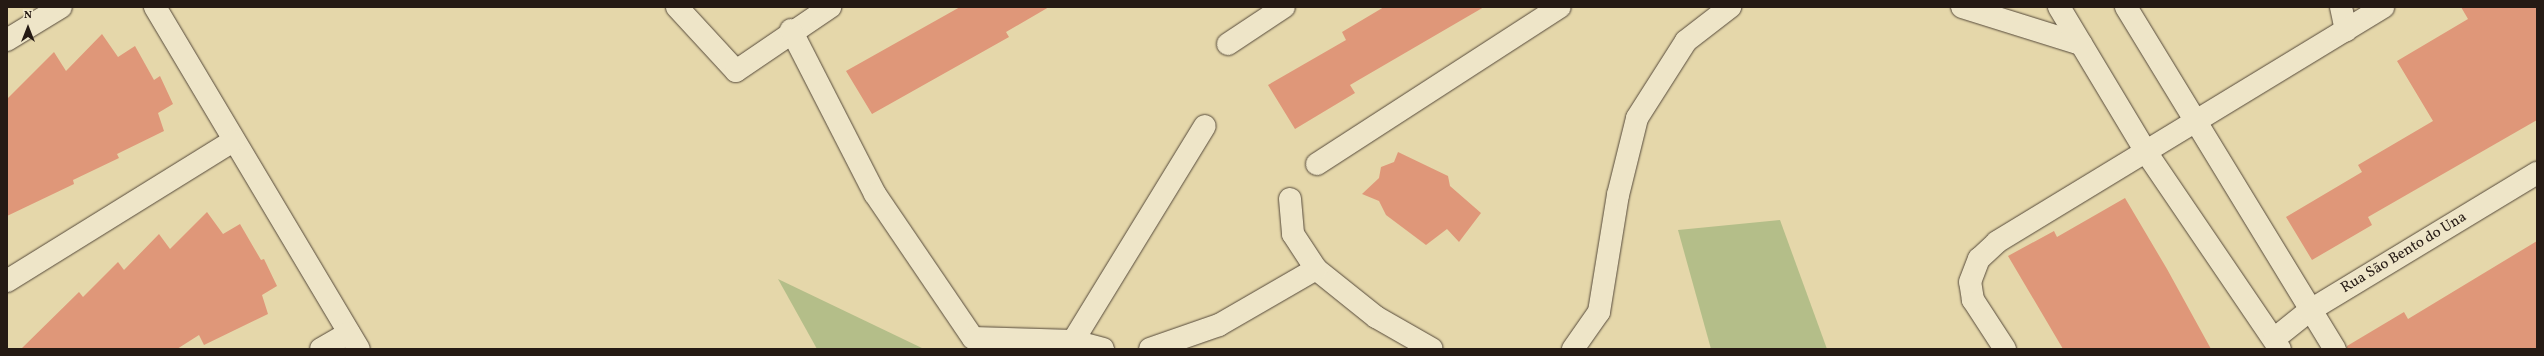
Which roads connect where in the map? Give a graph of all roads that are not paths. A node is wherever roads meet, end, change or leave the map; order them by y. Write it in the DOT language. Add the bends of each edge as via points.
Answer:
graph roads {
  1 [pos="61,7"];
  2 [pos="155,7"];
  3 [pos="677,7"];
  4 [pos="830,7"];
  5 [pos="1284,7"];
  6 [pos="1560,7"];
  7 [pos="1730,7"];
  8 [pos="1962,7"];
  9 [pos="2059,7"];
  10 [pos="2126,7"];
  11 [pos="2341,7"];
  12 [pos="2383,7"];
  13 [pos="791,30"];
  14 [pos="2346,30"];
  15 [pos="7,40"];
  16 [pos="1228,44"];
  17 [pos="2081,44"];
  18 [pos="2196,118"];
  19 [pos="1205,126"];
  20 [pos="233,141"];
  21 [pos="2146,152"];
  22 [pos="1316,164"];
  23 [pos="2537,173"];
  24 [pos="1290,199"];
  25 [pos="1316,268"];
  26 [pos="7,281"];
  27 [pos="2309,311"];
  28 [pos="354,341"];
  29 [pos="1073,341"];
  30 [pos="2277,344"];
  31 [pos="322,349"];
  32 [pos="1103,349"];
  33 [pos="1150,349"];
  34 [pos="1432,349"];
  35 [pos="1574,349"];
  36 [pos="2005,349"];
  37 [pos="2335,349"];
  1 -- 15 [label="street"];
  2 -- 20 [label="street"];
  3 -- 13 [label="street" via="736,71"];
  4 -- 13 [label="street"];
  5 -- 16 [label="street"];
  6 -- 22 [label="street"];
  7 -- 35 [label="street" via="1686,42 1637,118 1618,195 1599,312"];
  8 -- 17 [label="street"];
  9 -- 17 [label="street"];
  10 -- 18 [label="street"];
  11 -- 14 [label="street"];
  12 -- 14 [label="street"];
  13 -- 29 [label="street" via="875,194 973,338"];
  14 -- 18 [label="street"];
  17 -- 21 [label="street"];
  18 -- 21 [label="street"];
  18 -- 27 [label="street"];
  19 -- 29 [label="street"];
  20 -- 26 [label="street"];
  20 -- 28 [label="street"];
  21 -- 30 [label="street"];
  21 -- 36 [label="street" via="2019,225 1979,259 1970,282 1973,300"];
  23 -- 27 [label="street, Rua São Bento do Una"];
  24 -- 25 [label="street" via="1293,234"];
  25 -- 33 [label="street" via="1219,325"];
  25 -- 34 [label="street" via="1376,317"];
  27 -- 30 [label="street, Rua São Bento do Una"];
  27 -- 37 [label="street"];
  28 -- 31 [label="street"];
  29 -- 32 [label="street"];
}
